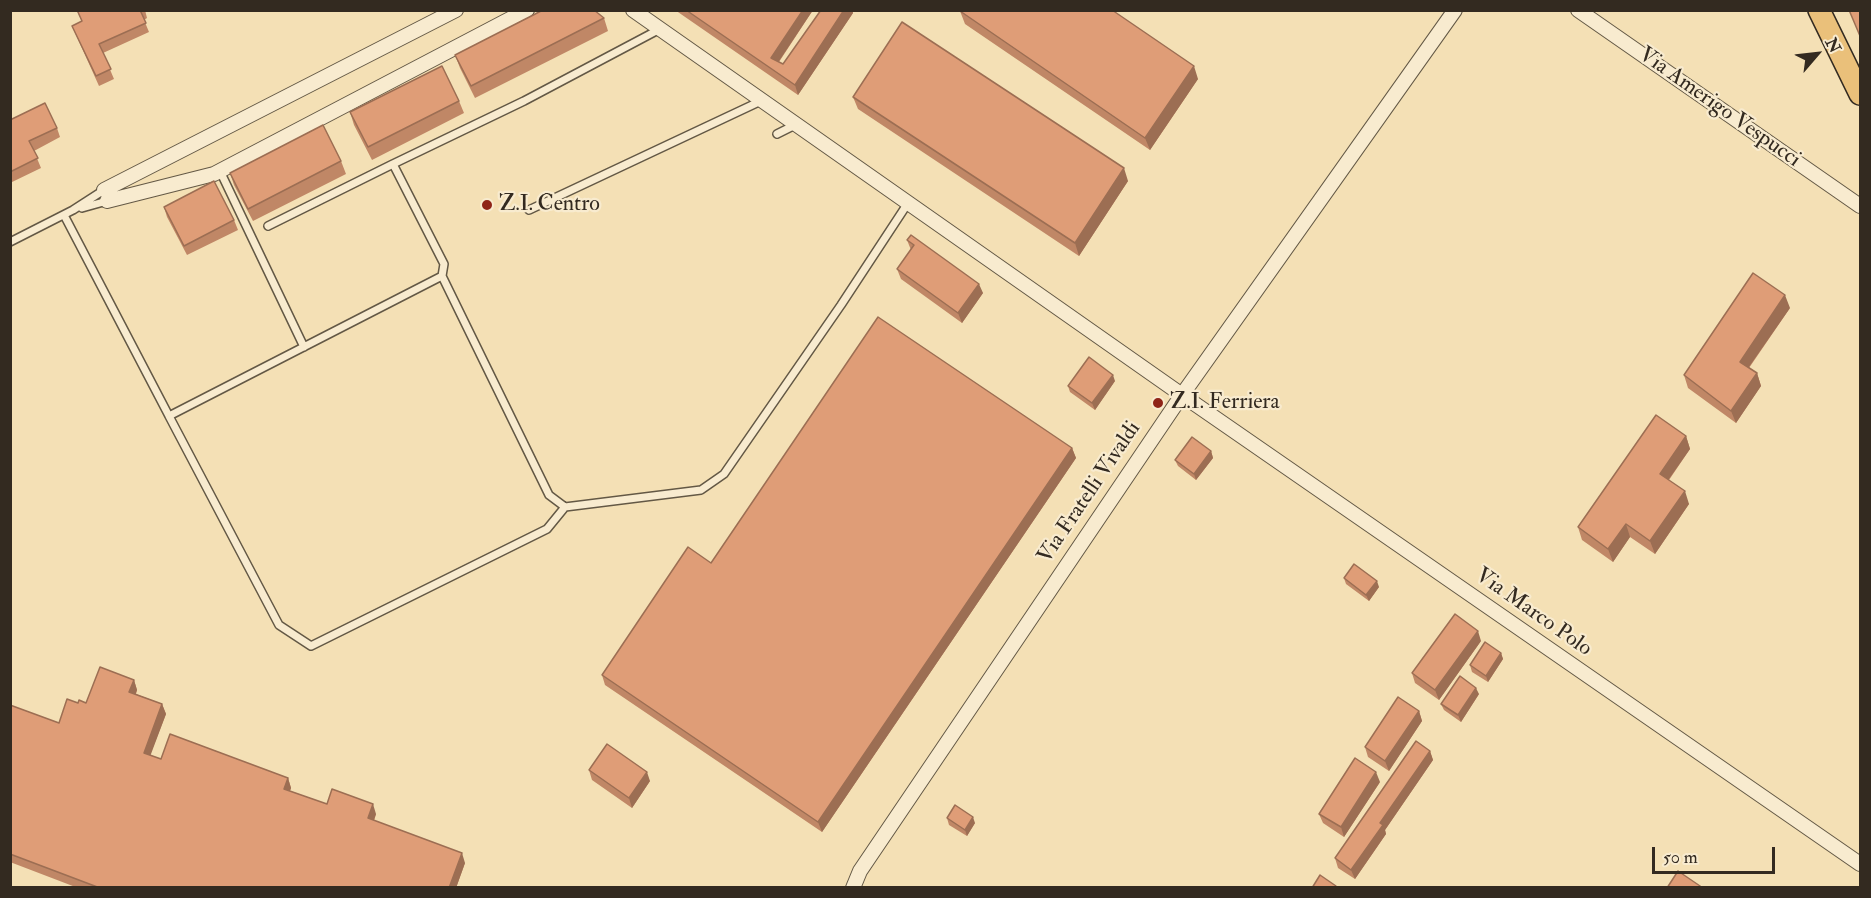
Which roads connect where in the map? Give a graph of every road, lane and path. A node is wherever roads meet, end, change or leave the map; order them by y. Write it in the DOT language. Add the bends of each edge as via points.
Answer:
graph roads {
  1 [pos="456,10"];
  2 [pos="527,10"];
  3 [pos="633,10"];
  4 [pos="1455,10"];
  5 [pos="1578,10"];
  6 [pos="1819,10"];
  7 [pos="660,29"];
  8 [pos="1860,94"];
  9 [pos="762,100"];
  10 [pos="797,124"];
  11 [pos="777,134"];
  12 [pos="393,164"];
  13 [pos="220,171"];
  14 [pos="106,196"];
  15 [pos="908,203"];
  16 [pos="1860,206"];
  17 [pos="74,210"];
  18 [pos="530,210"];
  19 [pos="63,215"];
  20 [pos="268,226"];
  21 [pos="10,242"];
  22 [pos="442,276"];
  23 [pos="304,347"];
  24 [pos="1182,395"];
  25 [pos="170,416"];
  26 [pos="565,507"];
  27 [pos="1860,864"];
  28 [pos="853,888"];
  1 -- 14 [label="street"];
  2 -- 13 [label="street"];
  3 -- 7 [label="street, Via Marco Polo"];
  4 -- 24 [label="street, Via Fratelli Vivaldi"];
  5 -- 16 [label="street, Via Amerigo Vespucci"];
  6 -- 8 [label="main road"];
  7 -- 9 [label="street, Via Marco Polo"];
  7 -- 12 [label="lane"];
  9 -- 10 [label="street, Via Marco Polo"];
  9 -- 18 [label="lane"];
  10 -- 11 [label="lane"];
  10 -- 15 [label="street, Via Marco Polo"];
  12 -- 20 [label="lane"];
  12 -- 22 [label="lane" via="444,264"];
  13 -- 14 [label="street"];
  13 -- 23 [label="lane"];
  14 -- 17 [label="lane"];
  14 -- 17 [label="lane"];
  15 -- 24 [label="street, Via Marco Polo"];
  15 -- 26 [label="lane" via="724,474 701,490"];
  17 -- 19 [label="lane"];
  19 -- 21 [label="lane"];
  19 -- 25 [label="lane"];
  22 -- 23 [label="lane"];
  22 -- 26 [label="lane" via="549,495"];
  23 -- 25 [label="lane"];
  24 -- 27 [label="street, Via Marco Polo"];
  24 -- 28 [label="street, Via Fratelli Vivaldi" via="860,871"];
  25 -- 26 [label="lane" via="279,625 311,646 547,529"];
}
